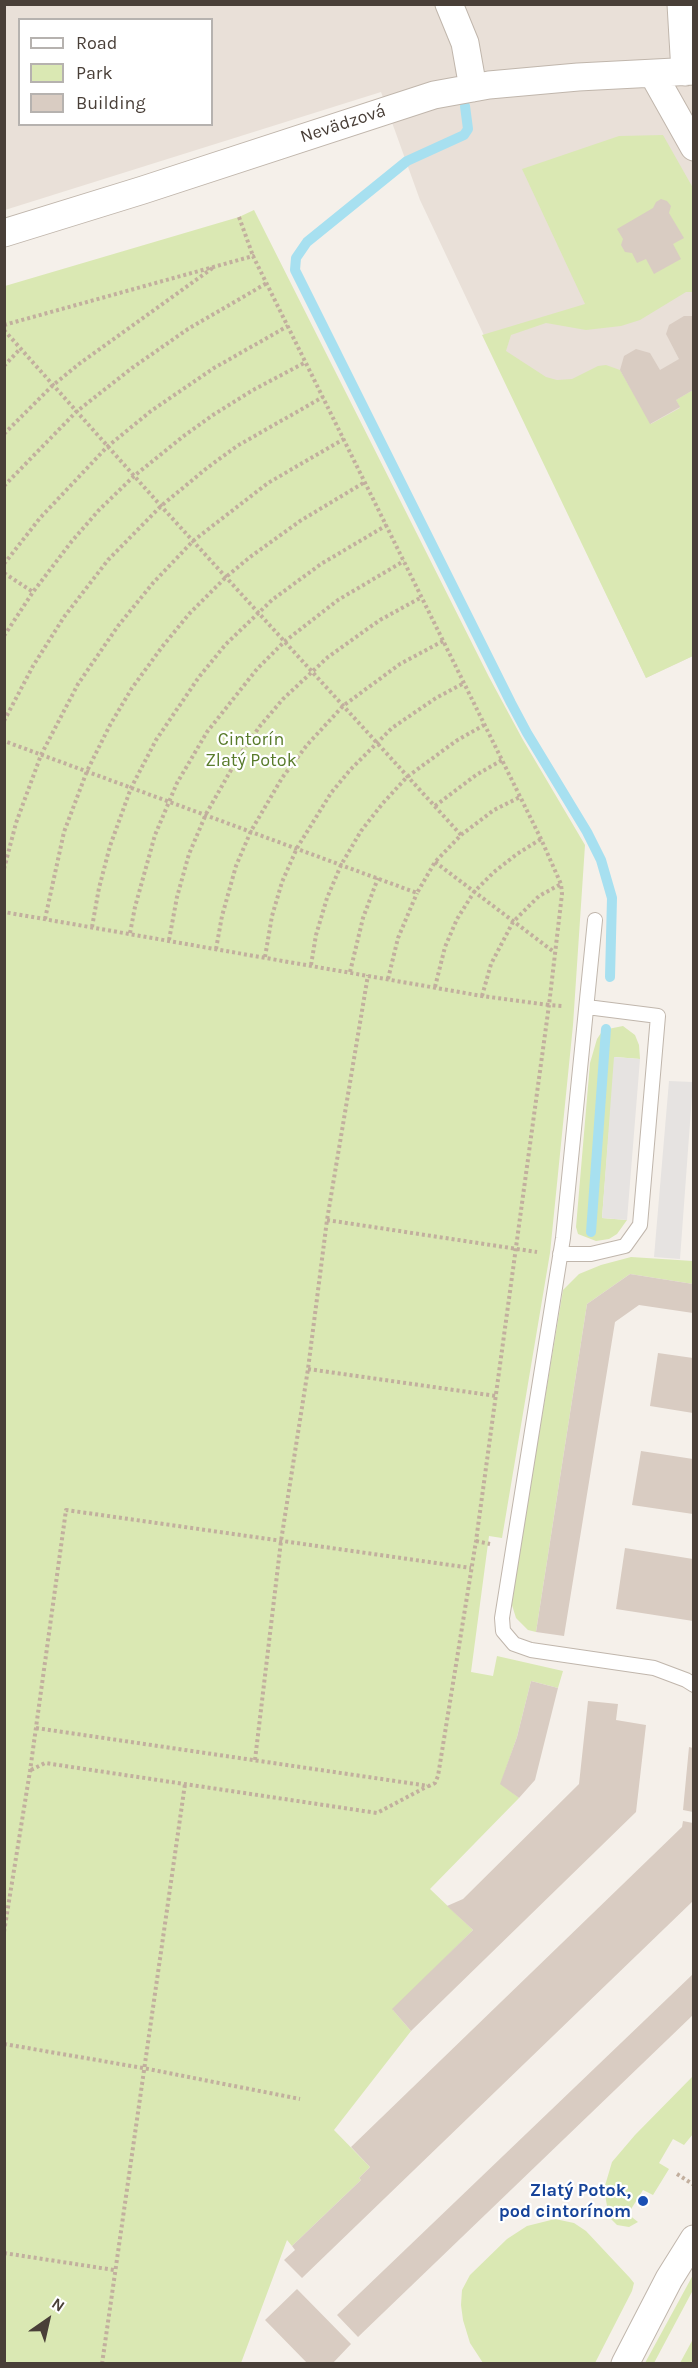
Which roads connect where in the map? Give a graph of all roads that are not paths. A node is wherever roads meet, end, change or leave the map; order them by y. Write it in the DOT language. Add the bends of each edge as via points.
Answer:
graph roads {
  1 [pos="449,4"];
  2 [pos="681,4"];
  3 [pos="689,72"];
  4 [pos="652,74"];
  5 [pos="473,88"];
  6 [pos="693,147"];
  7 [pos="4,232"];
  8 [pos="595,920"];
  9 [pos="587,1007"];
  10 [pos="560,1254"];
  11 [pos="693,1685"];
  12 [pos="693,2239"];
  13 [pos="625,2364"];
  1 -- 5 [label="street" via="465,44"];
  2 -- 3 [label="street"];
  3 -- 4 [label="street, Nevädzová"];
  4 -- 5 [label="street, Nevädzová"];
  4 -- 6 [label="street"];
  5 -- 7 [label="street, Nevädzová" via="380,112"];
  8 -- 9 [label="lane"];
  9 -- 10 [label="lane"];
  9 -- 10 [label="lane" via="658,1016 640,1225 625,1246 591,1254"];
  10 -- 11 [label="lane" via="503,1601 503,1631 514,1644 531,1650 654,1668"];
  12 -- 13 [label="street"];
}
